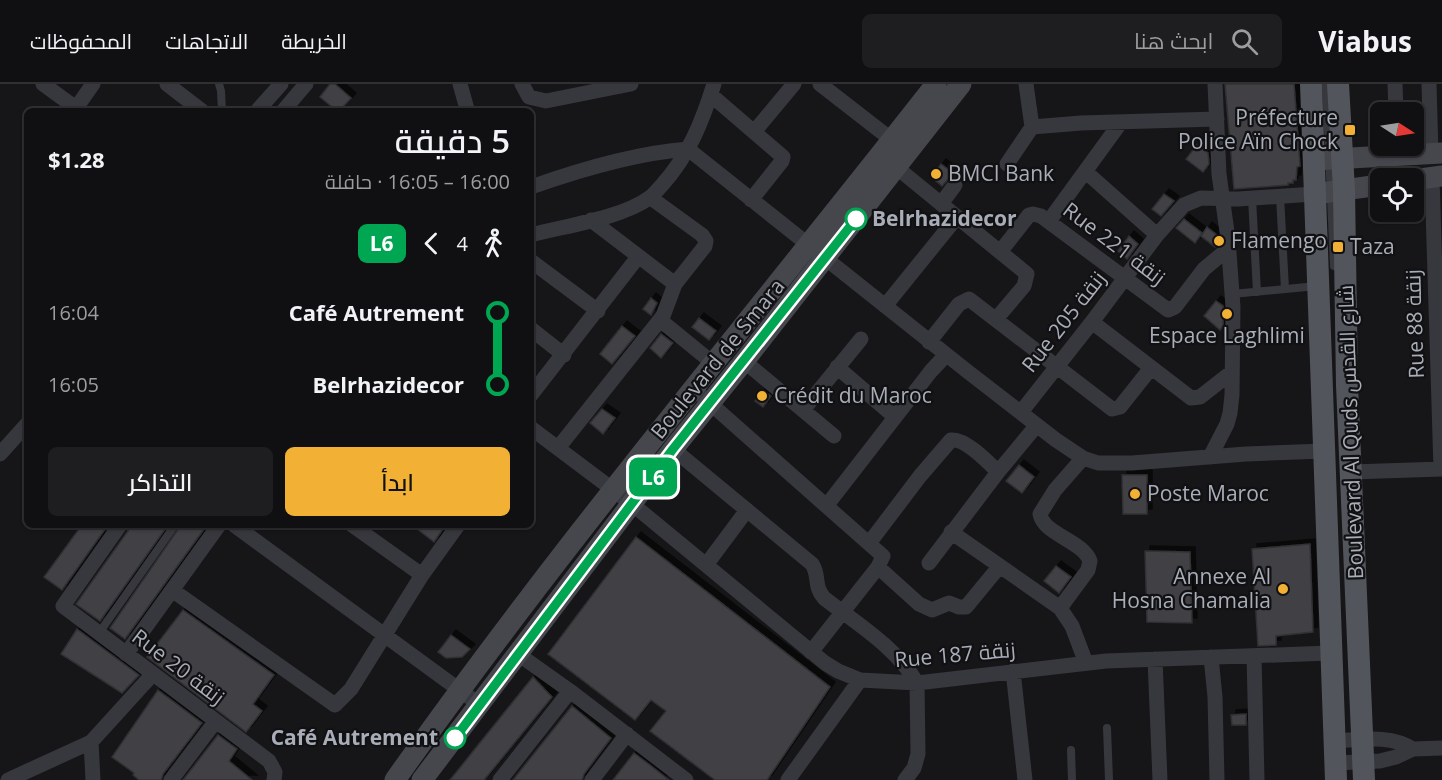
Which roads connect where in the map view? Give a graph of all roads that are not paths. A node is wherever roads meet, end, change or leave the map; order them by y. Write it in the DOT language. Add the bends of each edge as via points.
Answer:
graph roads {
  1 [pos="43,84"];
  2 [pos="93,84"];
  3 [pos="167,84"];
  4 [pos="219,84"];
  5 [pos="280,84"];
  6 [pos="306,84"];
  7 [pos="460,84"];
  8 [pos="522,84"];
  9 [pos="632,84"];
  10 [pos="794,84"];
  11 [pos="820,84"];
  12 [pos="936,84"];
  13 [pos="961,84"];
  14 [pos="1026,84"];
  15 [pos="1215,84"];
  16 [pos="1311,84"];
  17 [pos="1321,84"];
  18 [pos="1326,84"];
  19 [pos="1338,84"];
  20 [pos="1395,84"];
  21 [pos="1429,84"];
  22 [pos="712,90"];
  23 [pos="1396,102"];
  24 [pos="73,108"];
  25 [pos="77,108"];
  26 [pos="198,108"];
  27 [pos="222,108"];
  28 [pos="260,108"];
  29 [pos="286,108"];
  30 [pos="467,108"];
  31 [pos="1217,119"];
  32 [pos="1121,122"];
  33 [pos="1032,127"];
  34 [pos="754,132"];
  35 [pos="892,140"];
  36 [pos="688,149"];
  37 [pos="1370,153"];
  38 [pos="1436,153"];
  39 [pos="1327,159"];
  40 [pos="1007,164"];
  41 [pos="896,167"];
  42 [pos="1086,172"];
  43 [pos="1429,178"];
  44 [pos="955,185"];
  45 [pos="534,186"];
  46 [pos="1370,186"];
  47 [pos="1328,192"];
  48 [pos="1280,196"];
  49 [pos="651,198"];
  50 [pos="1252,198"];
  51 [pos="1221,199"];
  52 [pos="751,200"];
  53 [pos="941,204"];
  54 [pos="957,217"];
  55 [pos="591,220"];
  56 [pos="1049,221"];
  57 [pos="534,234"];
  58 [pos="1157,235"];
  59 [pos="1228,249"];
  60 [pos="817,252"];
  61 [pos="1000,252"];
  62 [pos="638,257"];
  63 [pos="534,263"];
  64 [pos="1126,277"];
  65 [pos="1327,279"];
  66 [pos="675,284"];
  67 [pos="1285,289"];
  68 [pos="1257,292"];
  69 [pos="1232,294"];
  70 [pos="885,306"];
  71 [pos="598,311"];
  72 [pos="996,319"];
  73 [pos="660,320"];
  74 [pos="1337,320"];
  75 [pos="1092,322"];
  76 [pos="534,331"];
  77 [pos="1439,336"];
  78 [pos="861,339"];
  79 [pos="929,342"];
  80 [pos="564,355"];
  81 [pos="946,355"];
  82 [pos="744,361"];
  83 [pos="714,364"];
  84 [pos="837,367"];
  85 [pos="1056,367"];
  86 [pos="1151,368"];
  87 [pos="1232,372"];
  88 [pos="693,389"];
  89 [pos="534,391"];
  90 [pos="710,403"];
  91 [pos="803,410"];
  92 [pos="1021,412"];
  93 [pos="895,417"];
  94 [pos="1037,425"];
  95 [pos="23,429"];
  96 [pos="534,431"];
  97 [pos="0,434"];
  98 [pos="834,436"];
  99 [pos="558,448"];
  100 [pos="673,449"];
  101 [pos="1324,451"];
  102 [pos="0,454"];
  103 [pos="1210,457"];
  104 [pos="1083,458"];
  105 [pos="1442,470"];
  106 [pos="998,472"];
  107 [pos="1352,472"];
  108 [pos="613,489"];
  109 [pos="632,504"];
  110 [pos="827,505"];
  111 [pos="747,510"];
  112 [pos="118,528"];
  113 [pos="173,528"];
  114 [pos="217,528"];
  115 [pos="238,528"];
  116 [pos="359,528"];
  117 [pos="456,528"];
  118 [pos="951,532"];
  119 [pos="870,542"];
  120 [pos="880,563"];
  121 [pos="929,563"];
  122 [pos="705,565"];
  123 [pos="999,567"];
  124 [pos="422,575"];
  125 [pos="172,590"];
  126 [pos="1060,608"];
  127 [pos="841,612"];
  128 [pos="99,633"];
  129 [pos="384,635"];
  130 [pos="811,652"];
  131 [pos="1330,653"];
  132 [pos="126,654"];
  133 [pos="518,654"];
  134 [pos="1254,656"];
  135 [pos="1211,657"];
  136 [pos="1155,659"];
  137 [pos="1086,663"];
  138 [pos="1012,671"];
  139 [pos="153,675"];
  140 [pos="860,680"];
  141 [pos="917,683"];
  142 [pos="459,690"];
  143 [pos="570,691"];
  144 [pos="480,705"];
  145 [pos="215,722"];
  146 [pos="1107,728"];
  147 [pos="627,734"];
  148 [pos="91,742"];
  149 [pos="1442,748"];
  150 [pos="1413,749"];
  151 [pos="1071,750"];
  152 [pos="1349,758"];
  153 [pos="8,780"];
  154 [pos="93,780"];
  155 [pos="171,780"];
  156 [pos="274,780"];
  157 [pos="395,780"];
  158 [pos="422,780"];
  159 [pos="500,780"];
  160 [pos="592,780"];
  161 [pos="686,780"];
  162 [pos="788,780"];
  163 [pos="905,780"];
  164 [pos="1025,780"];
  165 [pos="1072,780"];
  166 [pos="1109,780"];
  167 [pos="1160,780"];
  168 [pos="1216,780"];
  169 [pos="1257,780"];
  1 -- 24 [label="street"];
  2 -- 25 [label="street"];
  3 -- 26 [label="street"];
  4 -- 27 [label="lane"];
  5 -- 28 [label="street"];
  6 -- 29 [label="street"];
  7 -- 30 [label="street"];
  8 -- 9 [label="street" via="529,97 546,101"];
  10 -- 34 [label="street"];
  11 -- 35 [label="street"];
  12 -- 35 [label="street, Boulevard de Smara"];
  13 -- 41 [label="street, Boulevard de Smara"];
  14 -- 33 [label="street"];
  15 -- 31 [label="street"];
  16 -- 39 [label="main road, Boulevard Al Quds شارع القدس"];
  17 -- 39 [label="lane"];
  18 -- 39 [label="lane"];
  19 -- 39 [label="main road, Boulevard Al Quds شارع القدس"];
  20 -- 23 [label="street"];
  21 -- 38 [label="street"];
  22 -- 34 [label="street"];
  22 -- 36 [label="street"];
  31 -- 32 [label="street"];
  31 -- 51 [label="street"];
  32 -- 33 [label="street"];
  32 -- 42 [label="street"];
  33 -- 40 [label="street"];
  34 -- 52 [label="street" via="783,159"];
  35 -- 60 [label="street, Boulevard de Smara"];
  36 -- 45 [label="street" via="594,168"];
  36 -- 49 [label="street"];
  36 -- 52 [label="street"];
  37 -- 39 [label="street"];
  39 -- 47 [label="main road, Boulevard Al Quds شارع القدس"];
  41 -- 53 [label="street"];
  41 -- 60 [label="street, Boulevard de Smara"];
  42 -- 56 [label="street"];
  42 -- 58 [label="street"];
  43 -- 77 [label="street, Rue 88 زنقة"];
  44 -- 53 [label="street"];
  46 -- 47 [label="street"];
  47 -- 48 [label="street, Rue 205 زنقة"];
  47 -- 65 [label="main road, Boulevard Al Quds شارع القدس"];
  47 -- 107 [label="main road, Boulevard Al Quds شارع القدس"];
  48 -- 50 [label="street, Rue 205 زنقة"];
  48 -- 67 [label="lane"];
  49 -- 55 [label="street"];
  49 -- 66 [label="street" via="706,241 704,250"];
  50 -- 51 [label="street, Rue 205 زنقة"];
  50 -- 68 [label="lane"];
  51 -- 58 [label="street, Rue 205 زنقة" via="1190,201"];
  51 -- 59 [label="street"];
  52 -- 60 [label="street"];
  53 -- 54 [label="street"];
  54 -- 61 [label="street"];
  54 -- 70 [label="street"];
  55 -- 57 [label="street"];
  55 -- 62 [label="street"];
  56 -- 61 [label="street, Rue 221 زنقة" via="1029,215"];
  56 -- 64 [label="street, Rue 221 زنقة"];
  58 -- 64 [label="street, Rue 205 زنقة"];
  59 -- 64 [label="street, Rue 221 زنقة" via="1204,269 1172,309 1164,308"];
  59 -- 69 [label="street"];
  60 -- 70 [label="street"];
  60 -- 82 [label="street, Boulevard de Smara"];
  60 -- 83 [label="street, Boulevard de Smara"];
  61 -- 72 [label="street" via="1028,278"];
  62 -- 66 [label="street"];
  62 -- 71 [label="street"];
  63 -- 71 [label="street"];
  64 -- 75 [label="street, Rue 205 زنقة"];
  65 -- 67 [label="lane"];
  65 -- 101 [label="main road, Boulevard Al Quds شارع القدس" via="1322,358"];
  66 -- 73 [label="street"];
  67 -- 68 [label="lane"];
  68 -- 69 [label="lane"];
  69 -- 87 [label="street"];
  70 -- 79 [label="street"];
  71 -- 80 [label="street"];
  72 -- 79 [label="street" via="965,299"];
  72 -- 85 [label="street"];
  73 -- 83 [label="street"];
  73 -- 99 [label="street"];
  74 -- 152 [label="lane"];
  75 -- 85 [label="street, Rue 205 زنقة"];
  75 -- 86 [label="street"];
  76 -- 80 [label="street"];
  77 -- 105 [label="street, Rue 88 زنقة"];
  78 -- 84 [label="street"];
  79 -- 81 [label="street"];
  80 -- 89 [label="street"];
  81 -- 92 [label="street"];
  81 -- 93 [label="street"];
  82 -- 90 [label="street, Boulevard de Smara"];
  82 -- 91 [label="street"];
  83 -- 88 [label="street, Boulevard de Smara"];
  84 -- 91 [label="street"];
  84 -- 93 [label="street"];
  85 -- 86 [label="street" via="1114,410"];
  85 -- 92 [label="street, Rue 205 زنقة"];
  86 -- 87 [label="street" via="1195,399"];
  87 -- 103 [label="street" via="1230,413"];
  88 -- 90 [label="street"];
  88 -- 108 [label="street, Boulevard de Smara"];
  90 -- 100 [label="street, Boulevard de Smara"];
  90 -- 110 [label="street"];
  91 -- 98 [label="street"];
  92 -- 94 [label="street"];
  93 -- 110 [label="street"];
  94 -- 104 [label="street"];
  94 -- 106 [label="street"];
  95 -- 97 [label="street"];
  95 -- 102 [label="street"];
  96 -- 99 [label="street, Rue 187 زنقة"];
  99 -- 108 [label="street, Rue 187 زنقة"];
  100 -- 109 [label="street, Boulevard de Smara"];
  100 -- 111 [label="street"];
  101 -- 103 [label="street"];
  101 -- 131 [label="main road, Boulevard Al Quds شارع القدس"];
  103 -- 104 [label="street" via="1107,464"];
  104 -- 126 [label="street" via="1040,514 1043,523 1085,552 1090,561 1088,570"];
  105 -- 107 [label="street"];
  106 -- 118 [label="street"];
  106 -- 119 [label="street" via="966,444 951,440"];
  107 -- 152 [label="main road, Boulevard Al Quds شارع القدس"];
  108 -- 109 [label="street, Rue 187 زنقة"];
  108 -- 142 [label="street, Boulevard de Smara"];
  109 -- 122 [label="street, Rue 187 زنقة"];
  109 -- 133 [label="street, Boulevard de Smara"];
  110 -- 119 [label="street"];
  111 -- 122 [label="street"];
  111 -- 127 [label="street" via="812,564 818,590"];
  112 -- 128 [label="street, Rue 20 زنقة" via="63,606"];
  113 -- 128 [label="lane"];
  114 -- 125 [label="street"];
  115 -- 129 [label="street"];
  116 -- 124 [label="street"];
  117 -- 124 [label="street"];
  118 -- 121 [label="street"];
  118 -- 123 [label="street"];
  119 -- 120 [label="street" via="882,554"];
  120 -- 123 [label="street" via="925,608 936,609 949,603 962,608 970,603"];
  120 -- 127 [label="street"];
  122 -- 130 [label="street, Rue 187 زنقة"];
  123 -- 126 [label="street"];
  124 -- 129 [label="street"];
  125 -- 129 [label="street" via="335,705 351,689"];
  125 -- 132 [label="street"];
  126 -- 137 [label="street" via="1072,626"];
  127 -- 130 [label="street"];
  127 -- 141 [label="street" via="896,655"];
  128 -- 132 [label="street, Rue 20 زنقة"];
  129 -- 142 [label="street"];
  130 -- 140 [label="street, Rue 187 زنقة" via="838,671"];
  131 -- 134 [label="street, Rue 187 زنقة"];
  131 -- 152 [label="main road, Boulevard Al Quds شارع القدس"];
  132 -- 139 [label="street, Rue 20 زنقة"];
  133 -- 143 [label="street"];
  133 -- 144 [label="street, Boulevard de Smara"];
  134 -- 135 [label="street, Rue 187 زنقة"];
  134 -- 169 [label="street"];
  135 -- 136 [label="street, Rue 187 زنقة"];
  135 -- 168 [label="street"];
  136 -- 137 [label="street, Rue 187 زنقة"];
  136 -- 167 [label="street"];
  137 -- 138 [label="street, Rue 187 زنقة"];
  138 -- 141 [label="street, Rue 187 زنقة"];
  138 -- 164 [label="street"];
  139 -- 145 [label="street, Rue 20 زنقة"];
  139 -- 148 [label="street"];
  140 -- 141 [label="street, Rue 187 زنقة"];
  140 -- 162 [label="street"];
  141 -- 163 [label="street" via="918,754"];
  142 -- 144 [label="street"];
  142 -- 157 [label="street, Boulevard de Smara"];
  143 -- 147 [label="street"];
  143 -- 159 [label="street"];
  144 -- 158 [label="street, Boulevard de Smara"];
  145 -- 155 [label="street"];
  145 -- 156 [label="street, Rue 20 زنقة" via="269,761 275,772"];
  146 -- 166 [label="lane"];
  147 -- 160 [label="street"];
  147 -- 161 [label="street"];
  148 -- 153 [label="street"];
  148 -- 154 [label="street"];
  149 -- 150 [label="street"];
  150 -- 152 [label="street" via="1388,759"];
  150 -- 152 [label="street" via="1394,741"];
  151 -- 165 [label="lane"];
}
